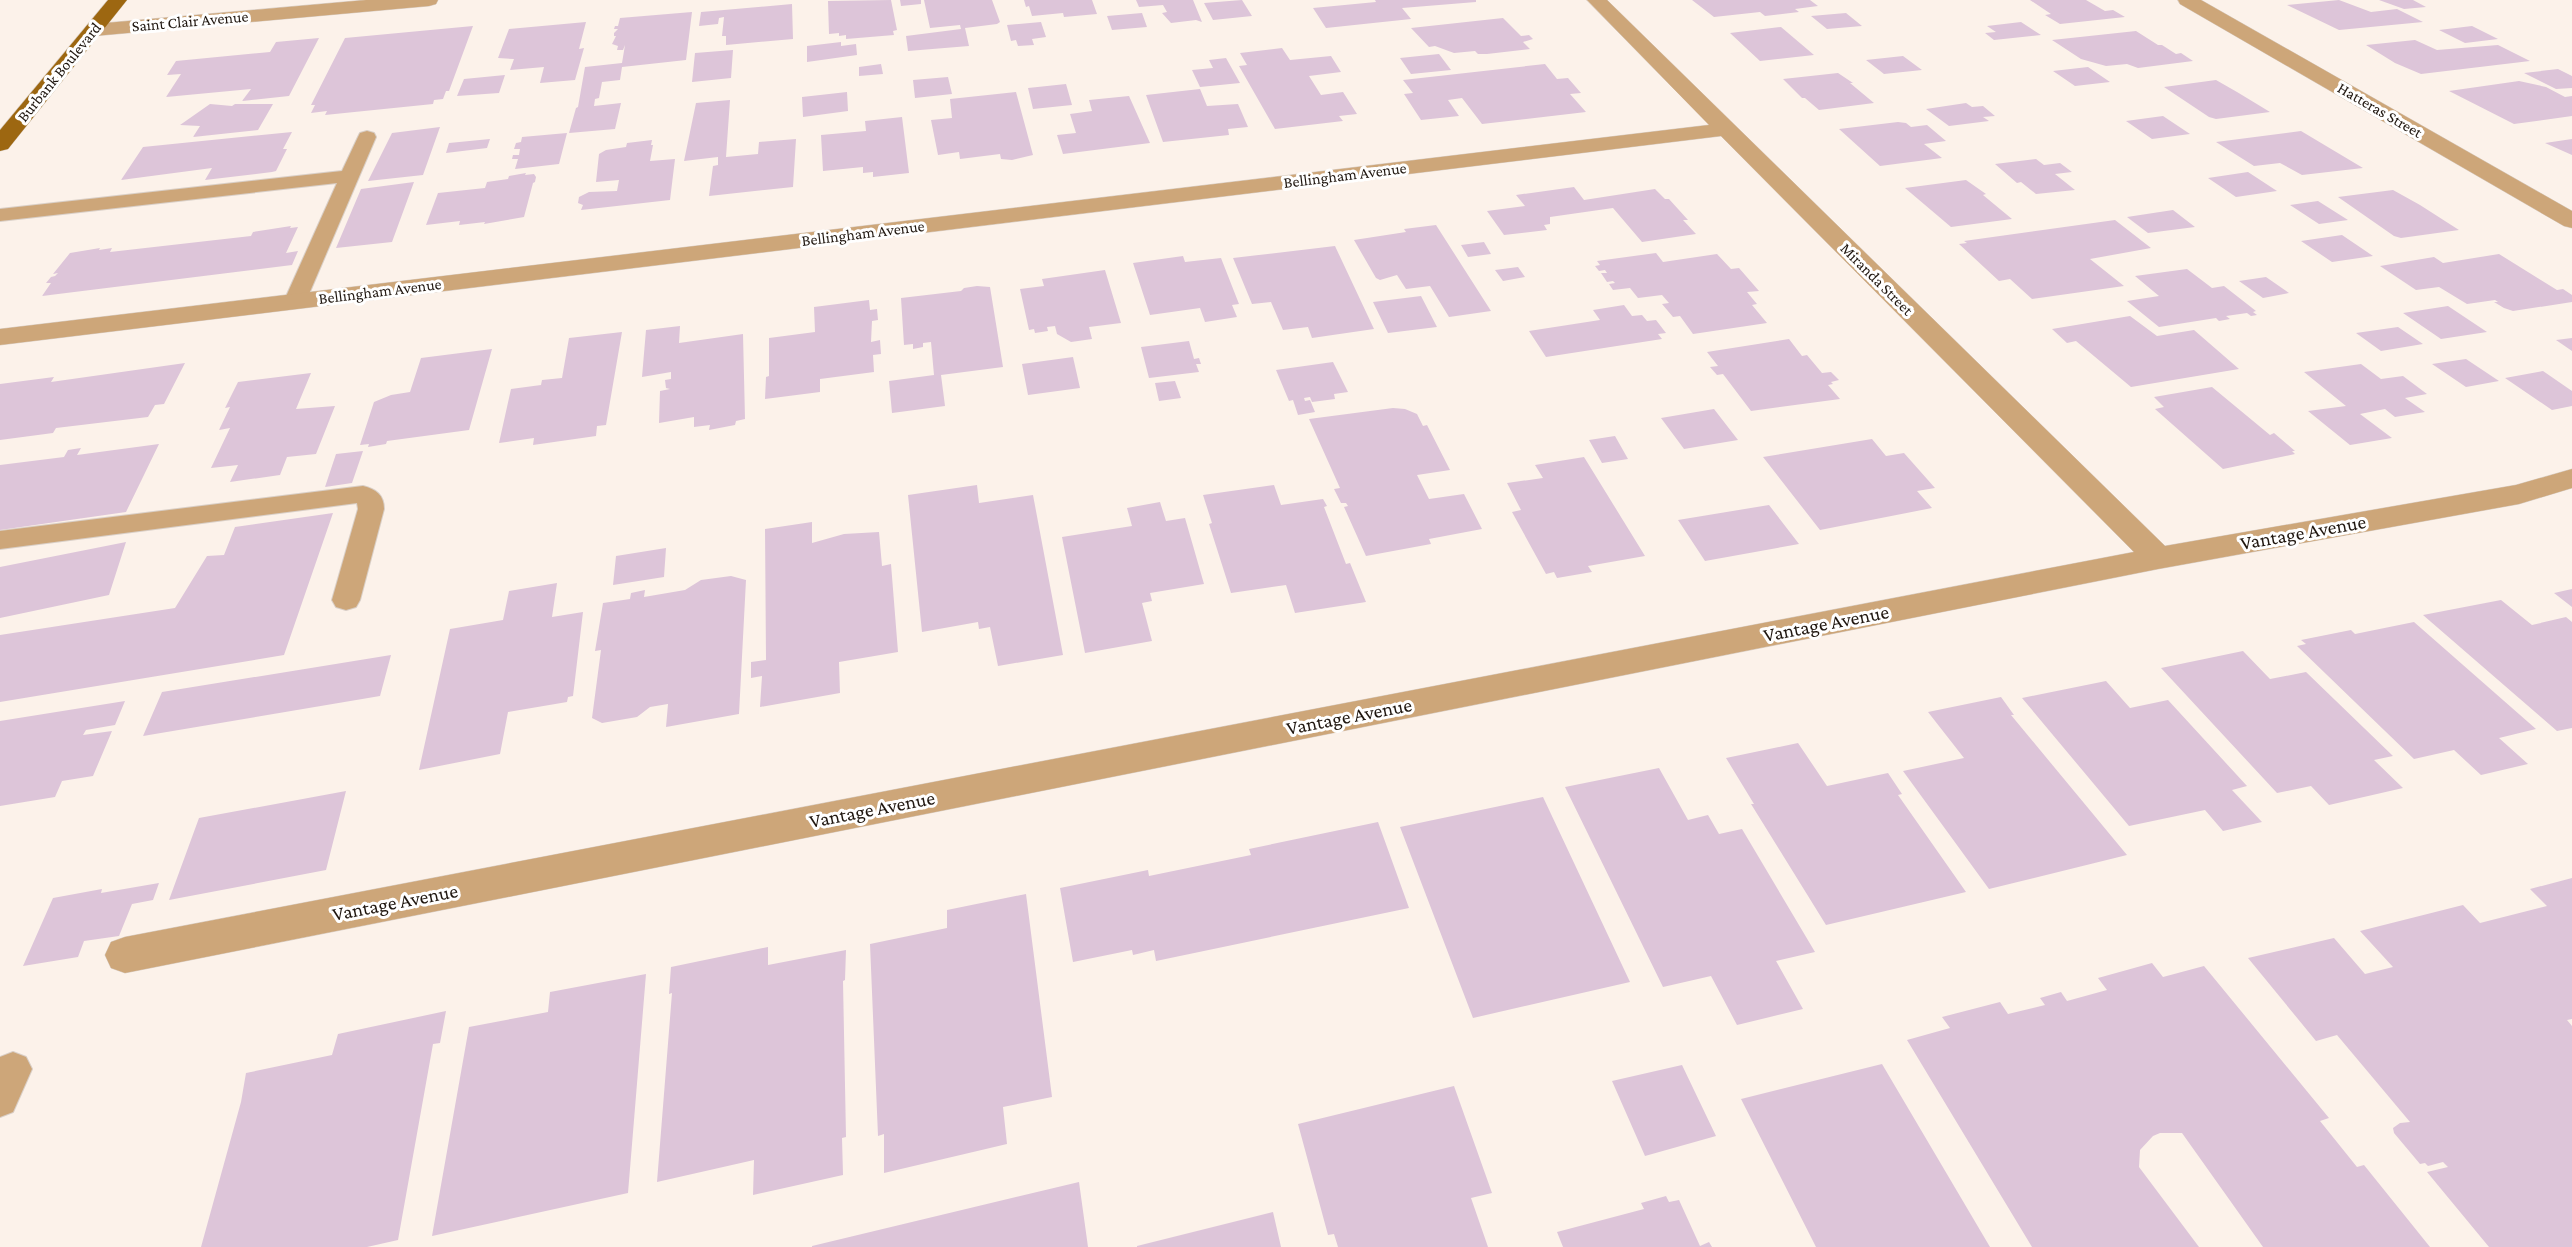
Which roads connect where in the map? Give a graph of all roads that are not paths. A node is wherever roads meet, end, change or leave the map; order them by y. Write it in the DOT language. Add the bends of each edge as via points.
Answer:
graph roads {
  1 [pos="118,0"];
  2 [pos="429,0"];
  3 [pos="1596,0"];
  4 [pos="2187,0"];
  5 [pos="94,30"];
  6 [pos="1726,129"];
  7 [pos="367,137"];
  8 [pos="0,144"];
  9 [pos="350,176"];
  10 [pos="0,215"];
  11 [pos="2572,221"];
  12 [pos="295,302"];
  13 [pos="0,337"];
  14 [pos="2572,478"];
  15 [pos="0,540"];
  16 [pos="2158,558"];
  17 [pos="346,600"];
  18 [pos="125,955"];
  1 -- 5 [label="main road, Burbank Boulevard"];
  2 -- 5 [label="street, Saint Clair Avenue"];
  3 -- 6 [label="street, Miranda Street"];
  4 -- 11 [label="street, Hatteras Street"];
  5 -- 8 [label="main road, Burbank Boulevard"];
  6 -- 12 [label="street, Bellingham Avenue"];
  6 -- 16 [label="street, Miranda Street"];
  7 -- 9 [label="lane"];
  9 -- 10 [label="lane"];
  9 -- 12 [label="lane"];
  12 -- 13 [label="street, Bellingham Avenue"];
  14 -- 16 [label="street, Vantage Avenue" via="2519,494"];
  15 -- 17 [label="lane" via="363,494 371,501 371,509"];
  16 -- 18 [label="street, Vantage Avenue"];
}
